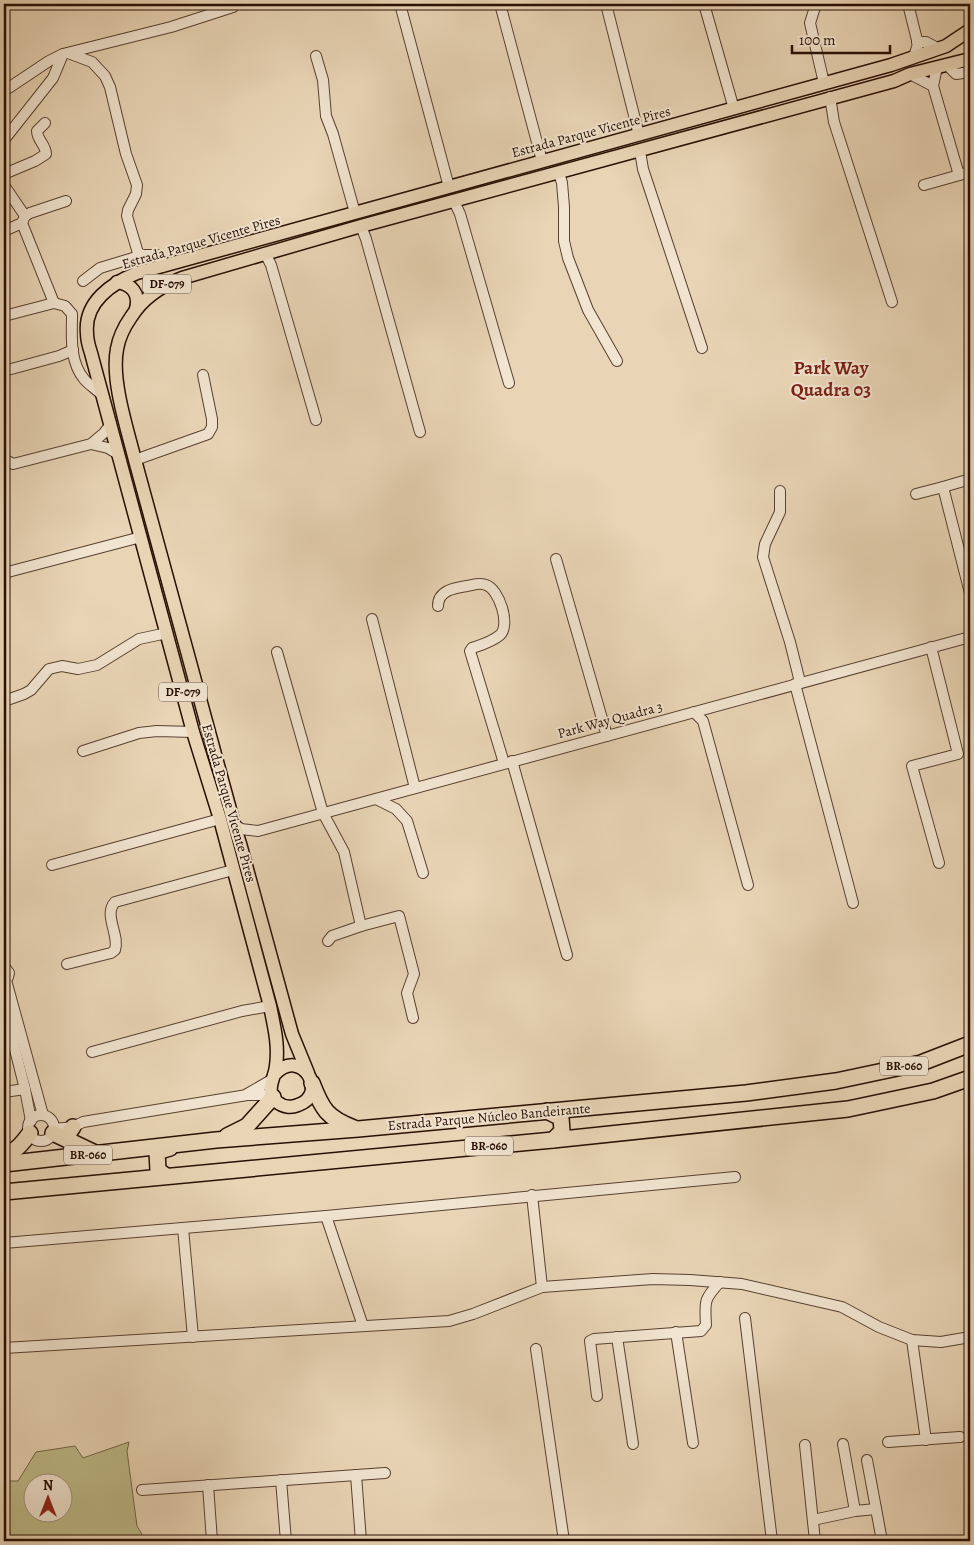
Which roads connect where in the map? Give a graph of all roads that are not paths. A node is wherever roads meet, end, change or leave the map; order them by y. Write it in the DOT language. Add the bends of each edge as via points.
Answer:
graph roads {
  1 [pos="236,4"];
  2 [pos="400,4"];
  3 [pos="500,4"];
  4 [pos="606,4"];
  5 [pos="704,4"];
  6 [pos="816,4"];
  7 [pos="908,4"];
  8 [pos="970,30"];
  9 [pos="917,42"];
  10 [pos="939,49"];
  11 [pos="66,54"];
  12 [pos="316,56"];
  13 [pos="914,57"];
  14 [pos="970,59"];
  15 [pos="942,66"];
  16 [pos="970,72"];
  17 [pos="910,74"];
  18 [pos="824,83"];
  19 [pos="933,86"];
  20 [pos="4,91"];
  21 [pos="830,97"];
  22 [pos="734,109"];
  23 [pos="45,123"];
  24 [pos="639,135"];
  25 [pos="4,140"];
  26 [pos="640,151"];
  27 [pos="542,161"];
  28 [pos="970,172"];
  29 [pos="559,173"];
  30 [pos="4,174"];
  31 [pos="959,175"];
  32 [pos="4,185"];
  33 [pos="924,185"];
  34 [pos="449,187"];
  35 [pos="66,201"];
  36 [pos="454,201"];
  37 [pos="356,213"];
  38 [pos="24,220"];
  39 [pos="361,226"];
  40 [pos="4,232"];
  41 [pos="265,253"];
  42 [pos="143,255"];
  43 [pos="162,268"];
  44 [pos="83,281"];
  45 [pos="117,282"];
  46 [pos="892,302"];
  47 [pos="54,303"];
  48 [pos="136,309"];
  49 [pos="4,316"];
  50 [pos="702,348"];
  51 [pos="73,350"];
  52 [pos="116,350"];
  53 [pos="91,353"];
  54 [pos="617,361"];
  55 [pos="4,371"];
  56 [pos="203,375"];
  57 [pos="509,383"];
  58 [pos="102,395"];
  59 [pos="316,420"];
  60 [pos="110,424"];
  61 [pos="420,432"];
  62 [pos="91,444"];
  63 [pos="118,454"];
  64 [pos="4,460"];
  65 [pos="134,460"];
  66 [pos="967,480"];
  67 [pos="943,487"];
  68 [pos="780,491"];
  69 [pos="916,494"];
  70 [pos="140,537"];
  71 [pos="556,558"];
  72 [pos="4,573"];
  73 [pos="970,594"];
  74 [pos="438,606"];
  75 [pos="372,619"];
  76 [pos="167,633"];
  77 [pos="970,637"];
  78 [pos="931,647"];
  79 [pos="277,652"];
  80 [pos="188,657"];
  81 [pos="174,662"];
  82 [pos="798,683"];
  83 [pos="4,701"];
  84 [pos="706,708"];
  85 [pos="694,712"];
  86 [pos="703,722"];
  87 [pos="194,732"];
  88 [pos="608,736"];
  89 [pos="83,752"];
  90 [pos="508,762"];
  91 [pos="415,788"];
  92 [pos="376,799"];
  93 [pos="323,813"];
  94 [pos="220,819"];
  95 [pos="234,824"];
  96 [pos="258,831"];
  97 [pos="241,847"];
  98 [pos="939,863"];
  99 [pos="52,865"];
  100 [pos="233,870"];
  101 [pos="423,873"];
  102 [pos="748,885"];
  103 [pos="853,903"];
  104 [pos="361,926"];
  105 [pos="328,941"];
  106 [pos="567,955"];
  107 [pos="67,964"];
  108 [pos="4,966"];
  109 [pos="5,981"];
  110 [pos="4,1006"];
  111 [pos="270,1006"];
  112 [pos="414,1018"];
  113 [pos="970,1044"];
  114 [pos="92,1052"];
  115 [pos="274,1076"];
  116 [pos="310,1078"];
  117 [pos="970,1078"];
  118 [pos="26,1089"];
  119 [pos="4,1092"];
  120 [pos="246,1095"];
  121 [pos="272,1096"];
  122 [pos="547,1111"];
  123 [pos="43,1115"];
  124 [pos="78,1124"];
  125 [pos="30,1127"];
  126 [pos="53,1128"];
  127 [pos="358,1129"];
  128 [pos="216,1140"];
  129 [pos="554,1140"];
  130 [pos="71,1143"];
  131 [pos="173,1146"];
  132 [pos="96,1154"];
  133 [pos="4,1156"];
  134 [pos="4,1164"];
  135 [pos="166,1176"];
  136 [pos="735,1178"];
  137 [pos="4,1192"];
  138 [pos="532,1195"];
  139 [pos="326,1216"];
  140 [pos="183,1228"];
  141 [pos="4,1243"];
  142 [pos="720,1282"];
  143 [pos="542,1287"];
  144 [pos="746,1318"];
  145 [pos="363,1326"];
  146 [pos="676,1332"];
  147 [pos="970,1336"];
  148 [pos="193,1337"];
  149 [pos="617,1337"];
  150 [pos="912,1340"];
  151 [pos="4,1348"];
  152 [pos="536,1349"];
  153 [pos="597,1396"];
  154 [pos="960,1437"];
  155 [pos="926,1440"];
  156 [pos="888,1442"];
  157 [pos="693,1443"];
  158 [pos="633,1444"];
  159 [pos="805,1444"];
  160 [pos="843,1444"];
  161 [pos="867,1460"];
  162 [pos="385,1473"];
  163 [pos="356,1475"];
  164 [pos="281,1480"];
  165 [pos="208,1485"];
  166 [pos="142,1490"];
  167 [pos="876,1509"];
  168 [pos="855,1511"];
  169 [pos="813,1520"];
  170 [pos="212,1541"];
  171 [pos="286,1541"];
  172 [pos="361,1541"];
  173 [pos="564,1541"];
  174 [pos="772,1541"];
  175 [pos="815,1541"];
  176 [pos="882,1541"];
  1 -- 11 [label="street" via="171,27"];
  2 -- 34 [label="street"];
  3 -- 27 [label="street"];
  4 -- 24 [label="street"];
  5 -- 22 [label="street"];
  6 -- 18 [label="street" via="810,22"];
  7 -- 9 [label="street"];
  8 -- 10 [label="main road, Estrada Parque Vicente Pires / DF-079"];
  9 -- 10 [label="street" via="926,42"];
  9 -- 13 [label="street"];
  10 -- 13 [label="main road, Estrada Parque Vicente Pires / DF-079"];
  11 -- 20 [label="street" via="49,61"];
  11 -- 25 [label="street" via="53,78"];
  11 -- 42 [label="street" via="92,62 110,87 137,185 128,210 128,222 138,252"];
  12 -- 37 [label="street" via="323,80 326,116"];
  13 -- 18 [label="main road, Estrada Parque Vicente Pires / DF-079"];
  14 -- 15 [label="main road, Estrada Parque Vicente Pires / DF-079"];
  15 -- 16 [label="street" via="956,74"];
  15 -- 17 [label="main road, Estrada Parque Vicente Pires / DF-079"];
  15 -- 19 [label="street"];
  17 -- 19 [label="street"];
  17 -- 21 [label="main road, Estrada Parque Vicente Pires / DF-079"];
  18 -- 22 [label="main road, Estrada Parque Vicente Pires / DF-079"];
  19 -- 31 [label="street"];
  21 -- 26 [label="main road, Estrada Parque Vicente Pires / DF-079"];
  21 -- 46 [label="street" via="834,122"];
  22 -- 24 [label="main road, Estrada Parque Vicente Pires / DF-079"];
  23 -- 30 [label="street" via="37,135 46,154"];
  24 -- 27 [label="main road, Estrada Parque Vicente Pires / DF-079"];
  26 -- 29 [label="main road, Estrada Parque Vicente Pires / DF-079"];
  26 -- 50 [label="street"];
  27 -- 34 [label="main road, Estrada Parque Vicente Pires / DF-079"];
  28 -- 31 [label="street"];
  29 -- 36 [label="main road, Estrada Parque Vicente Pires / DF-079"];
  29 -- 54 [label="street" via="568,258 588,310"];
  31 -- 33 [label="street"];
  32 -- 38 [label="street"];
  34 -- 37 [label="main road, Estrada Parque Vicente Pires / DF-079"];
  35 -- 38 [label="street" via="30,213"];
  36 -- 39 [label="main road, Estrada Parque Vicente Pires / DF-079"];
  36 -- 57 [label="street"];
  37 -- 43 [label="main road, Estrada Parque Vicente Pires / DF-079"];
  38 -- 40 [label="street"];
  38 -- 47 [label="street"];
  39 -- 41 [label="main road, Estrada Parque Vicente Pires / DF-079"];
  39 -- 61 [label="street"];
  41 -- 48 [label="main road, Estrada Parque Vicente Pires / DF-079" via="171,282 150,295"];
  41 -- 59 [label="street"];
  42 -- 43 [label="street" via="160,257"];
  42 -- 44 [label="street" via="100,268"];
  43 -- 45 [label="main road, Estrada Parque Vicente Pires / DF-079"];
  45 -- 48 [label="main road" via="134,290 138,303"];
  45 -- 53 [label="main road, Estrada Parque Vicente Pires / DF-079" via="98,299 88,321 86,333"];
  47 -- 49 [label="street"];
  47 -- 51 [label="street" via="65,306 72,314"];
  48 -- 52 [label="main road, Estrada Parque Vicente Pires / DF-079"];
  51 -- 55 [label="street"];
  51 -- 58 [label="street" via="84,378"];
  52 -- 53 [label="main road" via="101,356"];
  52 -- 65 [label="main road, Estrada Parque Vicente Pires / DF-079" via="118,385"];
  53 -- 58 [label="main road, Estrada Parque Vicente Pires / DF-079"];
  56 -- 65 [label="street" via="212,419 208,434"];
  58 -- 60 [label="main road, Estrada Parque Vicente Pires / DF-079"];
  60 -- 62 [label="street" via="104,434"];
  60 -- 63 [label="main road, Estrada Parque Vicente Pires / DF-079"];
  62 -- 63 [label="street"];
  62 -- 64 [label="street" via="13,464"];
  63 -- 70 [label="main road, Estrada Parque Vicente Pires / DF-079"];
  65 -- 80 [label="main road, Estrada Parque Vicente Pires / DF-079"];
  66 -- 67 [label="street"];
  67 -- 69 [label="street"];
  67 -- 73 [label="street"];
  68 -- 82 [label="street" via="780,512 764,544 763,557 790,642"];
  70 -- 72 [label="street"];
  70 -- 76 [label="main road, Estrada Parque Vicente Pires / DF-079"];
  71 -- 88 [label="street"];
  74 -- 90 [label="street" via="442,595 449,590 479,583 494,589 499,598 503,609 503,632 470,651"];
  75 -- 91 [label="street"];
  76 -- 81 [label="main road, Estrada Parque Vicente Pires / DF-079"];
  76 -- 83 [label="street" via="139,639 97,665 49,669 31,690"];
  77 -- 78 [label="street, Park Way Quadra 3"];
  78 -- 82 [label="street, Park Way Quadra 3"];
  78 -- 98 [label="street" via="958,754 912,766"];
  79 -- 93 [label="street"];
  80 -- 81 [label="main road" via="182,655"];
  80 -- 95 [label="main road, Estrada Parque Vicente Pires / DF-079"];
  81 -- 87 [label="main road, Estrada Parque Vicente Pires / DF-079"];
  82 -- 84 [label="street, Park Way Quadra 3"];
  82 -- 103 [label="street"];
  84 -- 85 [label="street, Park Way Quadra 3"];
  84 -- 86 [label="street"];
  85 -- 86 [label="street"];
  85 -- 88 [label="street, Park Way Quadra 3"];
  86 -- 102 [label="street"];
  87 -- 89 [label="street" via="140,734"];
  87 -- 94 [label="main road, Estrada Parque Vicente Pires / DF-079"];
  88 -- 90 [label="street, Park Way Quadra 3"];
  90 -- 91 [label="street, Park Way Quadra 3"];
  90 -- 106 [label="street"];
  91 -- 92 [label="street, Park Way Quadra 3"];
  92 -- 93 [label="street, Park Way Quadra 3"];
  92 -- 101 [label="street" via="396,809 407,821"];
  93 -- 96 [label="street, Park Way Quadra 3"];
  93 -- 104 [label="street" via="344,852"];
  94 -- 99 [label="street"];
  94 -- 100 [label="main road, Estrada Parque Vicente Pires / DF-079"];
  95 -- 96 [label="street" via="241,829"];
  95 -- 97 [label="main road, Estrada Parque Vicente Pires / DF-079"];
  96 -- 97 [label="street, Park Way Quadra 3"];
  97 -- 116 [label="main road, Estrada Parque Vicente Pires / DF-079" via="292,1034"];
  100 -- 107 [label="street" via="114,902 110,913 117,940 115,950"];
  100 -- 111 [label="main road, Estrada Parque Vicente Pires / DF-079"];
  104 -- 105 [label="street" via="332,936"];
  104 -- 112 [label="street" via="399,916 414,974 407,993"];
  108 -- 109 [label="street" via="8,973"];
  109 -- 123 [label="street"];
  110 -- 118 [label="street"];
  111 -- 114 [label="street"];
  111 -- 115 [label="main road, Estrada Parque Vicente Pires / DF-079" via="278,1054"];
  113 -- 122 [label="highway, Estrada Parque Núcleo Bandeirante / BR-060" via="921,1063 836,1081 746,1093"];
  115 -- 116 [label="main road" via="284,1067 294,1065 304,1069"];
  115 -- 120 [label="street"];
  115 -- 121 [label="main road, Estrada Parque Vicente Pires / DF-079" via="270,1085"];
  116 -- 121 [label="main road" via="309,1098 300,1104 286,1106"];
  116 -- 127 [label="highway" via="327,1113"];
  117 -- 129 [label="highway, Estrada Parque Núcleo Bandeirante / BR-060" via="933,1091 848,1109"];
  118 -- 119 [label="street"];
  118 -- 125 [label="street"];
  120 -- 121 [label="street"];
  120 -- 124 [label="street"];
  121 -- 128 [label="highway" via="248,1126"];
  122 -- 127 [label="highway, Estrada Parque Núcleo Bandeirante / BR-060"];
  122 -- 129 [label="highway" via="561,1118 562,1131"];
  123 -- 125 [label="street" via="36,1117"];
  123 -- 126 [label="street"];
  124 -- 126 [label="street"];
  124 -- 130 [label="highway" via="68,1134"];
  125 -- 126 [label="street" via="35,1139 42,1140 48,1138"];
  125 -- 133 [label="highway" via="20,1146"];
  126 -- 130 [label="highway"];
  127 -- 128 [label="highway, Estrada Parque Núcleo Bandeirante / BR-060"];
  128 -- 131 [label="highway, Estrada Parque Núcleo Bandeirante / BR-060"];
  129 -- 135 [label="highway, Estrada Parque Núcleo Bandeirante / BR-060"];
  130 -- 132 [label="highway"];
  131 -- 132 [label="highway, Estrada Parque Núcleo Bandeirante / BR-060"];
  131 -- 135 [label="highway" via="157,1152 158,1170"];
  132 -- 134 [label="highway, Estrada Parque Núcleo Bandeirante / BR-060"];
  135 -- 137 [label="highway, Estrada Parque Núcleo Bandeirante / BR-060"];
  136 -- 138 [label="street"];
  138 -- 139 [label="street"];
  138 -- 143 [label="street"];
  139 -- 140 [label="street"];
  139 -- 145 [label="street"];
  140 -- 141 [label="street"];
  140 -- 148 [label="street"];
  142 -- 143 [label="street" via="653,1279"];
  142 -- 146 [label="street" via="705,1300 706,1325 701,1330"];
  142 -- 150 [label="street" via="842,1307"];
  143 -- 145 [label="street" via="449,1321"];
  144 -- 174 [label="street"];
  145 -- 148 [label="street"];
  146 -- 149 [label="street"];
  146 -- 157 [label="street"];
  147 -- 150 [label="street" via="941,1342"];
  148 -- 151 [label="street"];
  149 -- 153 [label="street" via="590,1341"];
  149 -- 158 [label="street"];
  150 -- 155 [label="street"];
  152 -- 173 [label="street"];
  154 -- 155 [label="street"];
  155 -- 156 [label="street"];
  159 -- 169 [label="street"];
  160 -- 168 [label="street"];
  161 -- 167 [label="street"];
  162 -- 163 [label="street"];
  163 -- 164 [label="street"];
  163 -- 172 [label="street"];
  164 -- 165 [label="street"];
  164 -- 171 [label="street"];
  165 -- 166 [label="street"];
  165 -- 170 [label="street"];
  167 -- 168 [label="street"];
  167 -- 176 [label="street"];
  168 -- 169 [label="street"];
  169 -- 175 [label="street"];
}
